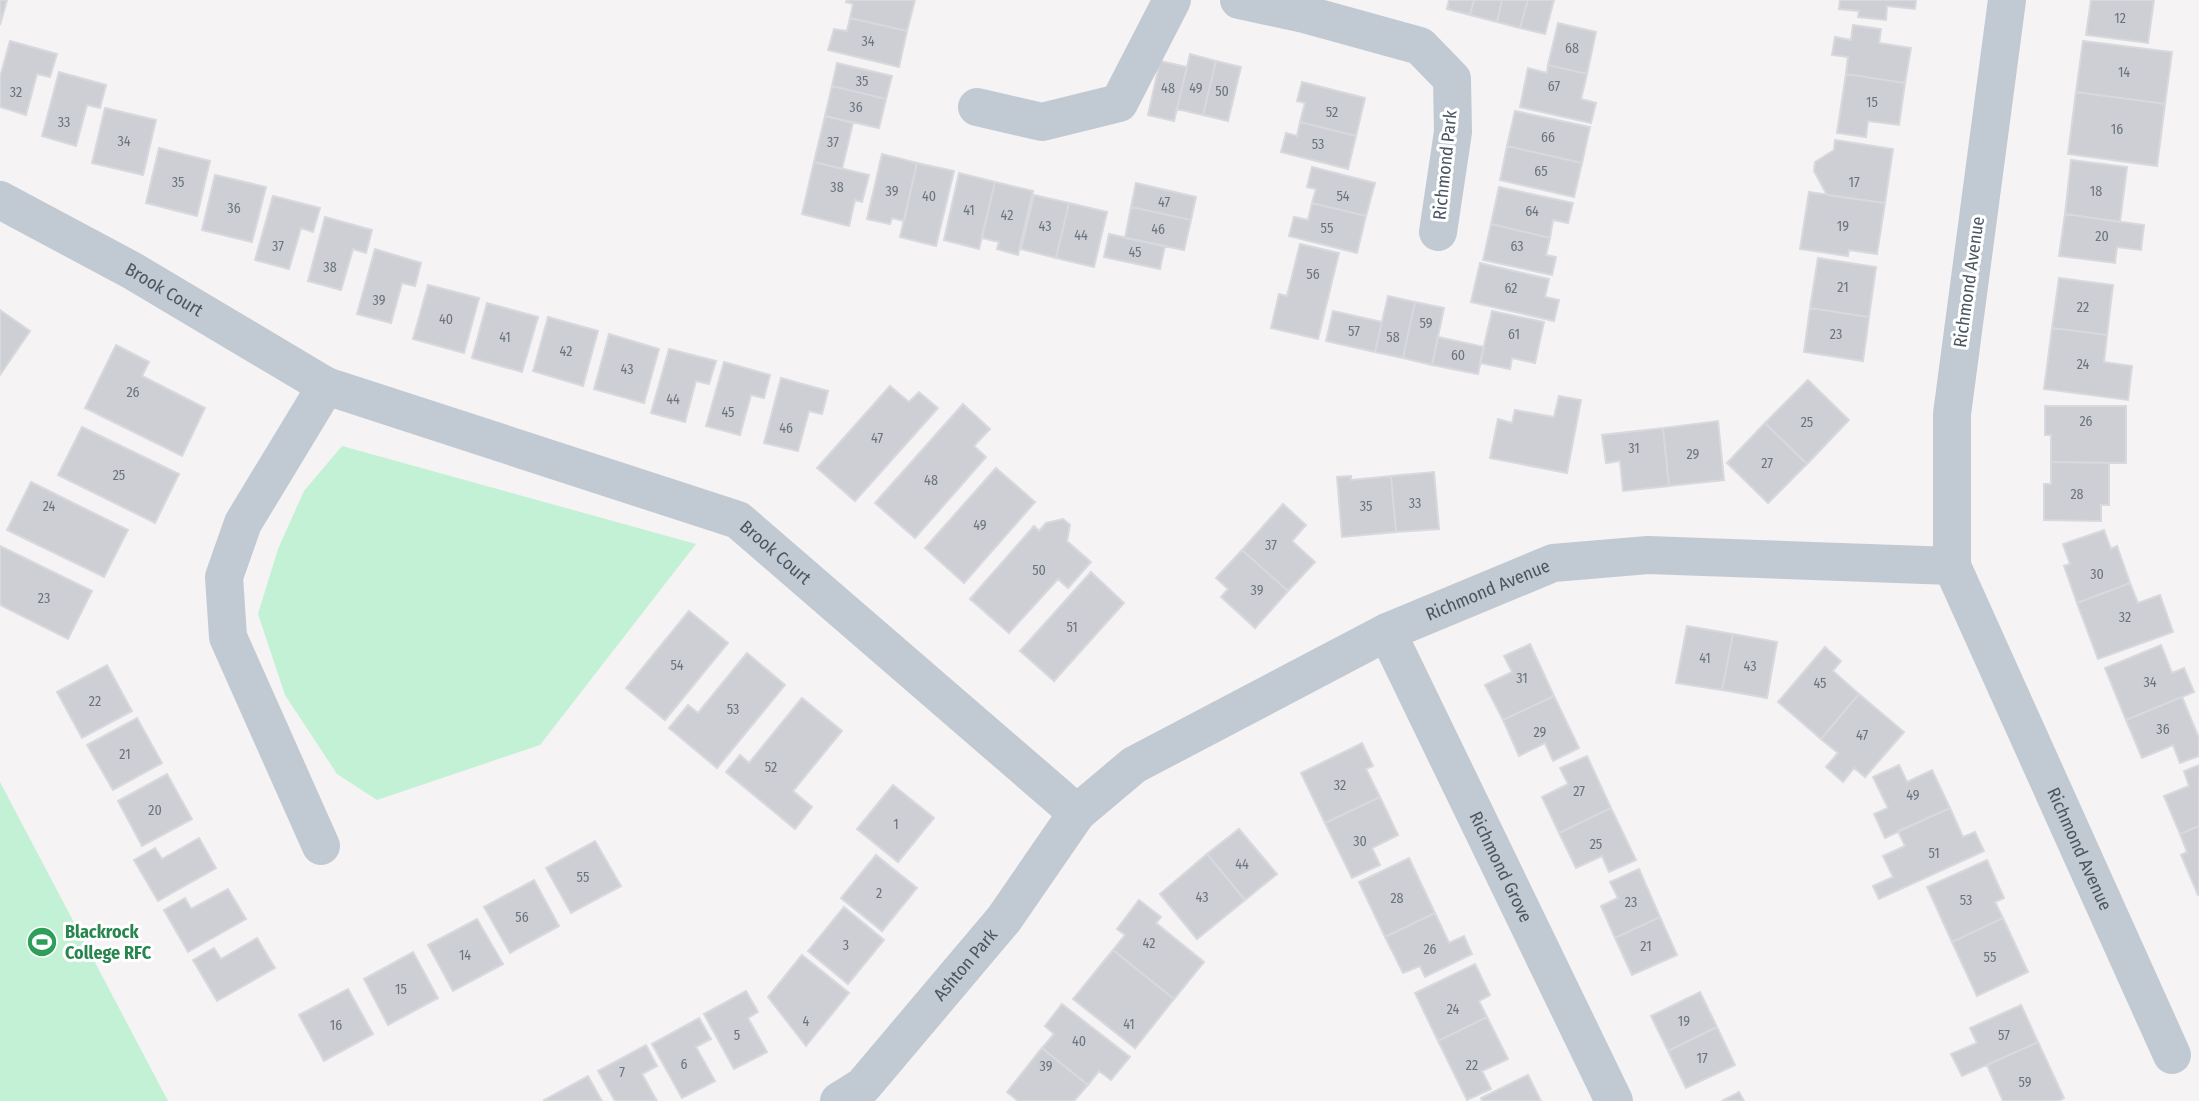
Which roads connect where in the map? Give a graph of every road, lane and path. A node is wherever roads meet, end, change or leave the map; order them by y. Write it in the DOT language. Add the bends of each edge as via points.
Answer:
graph roads {
  1 [pos="1172,0"];
  2 [pos="1239,0"];
  3 [pos="2007,0"];
  4 [pos="977,107"];
  5 [pos="0,200"];
  6 [pos="1438,232"];
  7 [pos="326,386"];
  8 [pos="1952,566"];
  9 [pos="1387,632"];
  10 [pos="1077,813"];
  11 [pos="321,846"];
  12 [pos="2172,1055"];
  13 [pos="839,1101"];
  14 [pos="1614,1101"];
  1 -- 4 [label="street" via="1119,103 1042,122"];
  2 -- 6 [label="street, Richmond Park" via="1420,46 1452,79 1453,132"];
  3 -- 8 [label="street, Richmond Avenue" via="1952,414"];
  5 -- 7 [label="street, Brook Court" via="131,270"];
  7 -- 10 [label="street, Brook Court" via="738,520"];
  7 -- 11 [label="street" via="243,523 224,577 228,637"];
  8 -- 9 [label="street, Richmond Avenue" via="1647,555 1553,563"];
  8 -- 12 [label="street, Richmond Avenue"];
  9 -- 10 [label="street, Richmond Avenue" via="1134,765"];
  9 -- 14 [label="street, Richmond Grove"];
  10 -- 13 [label="street, Ashton Park" via="1004,919 863,1087"];
}
